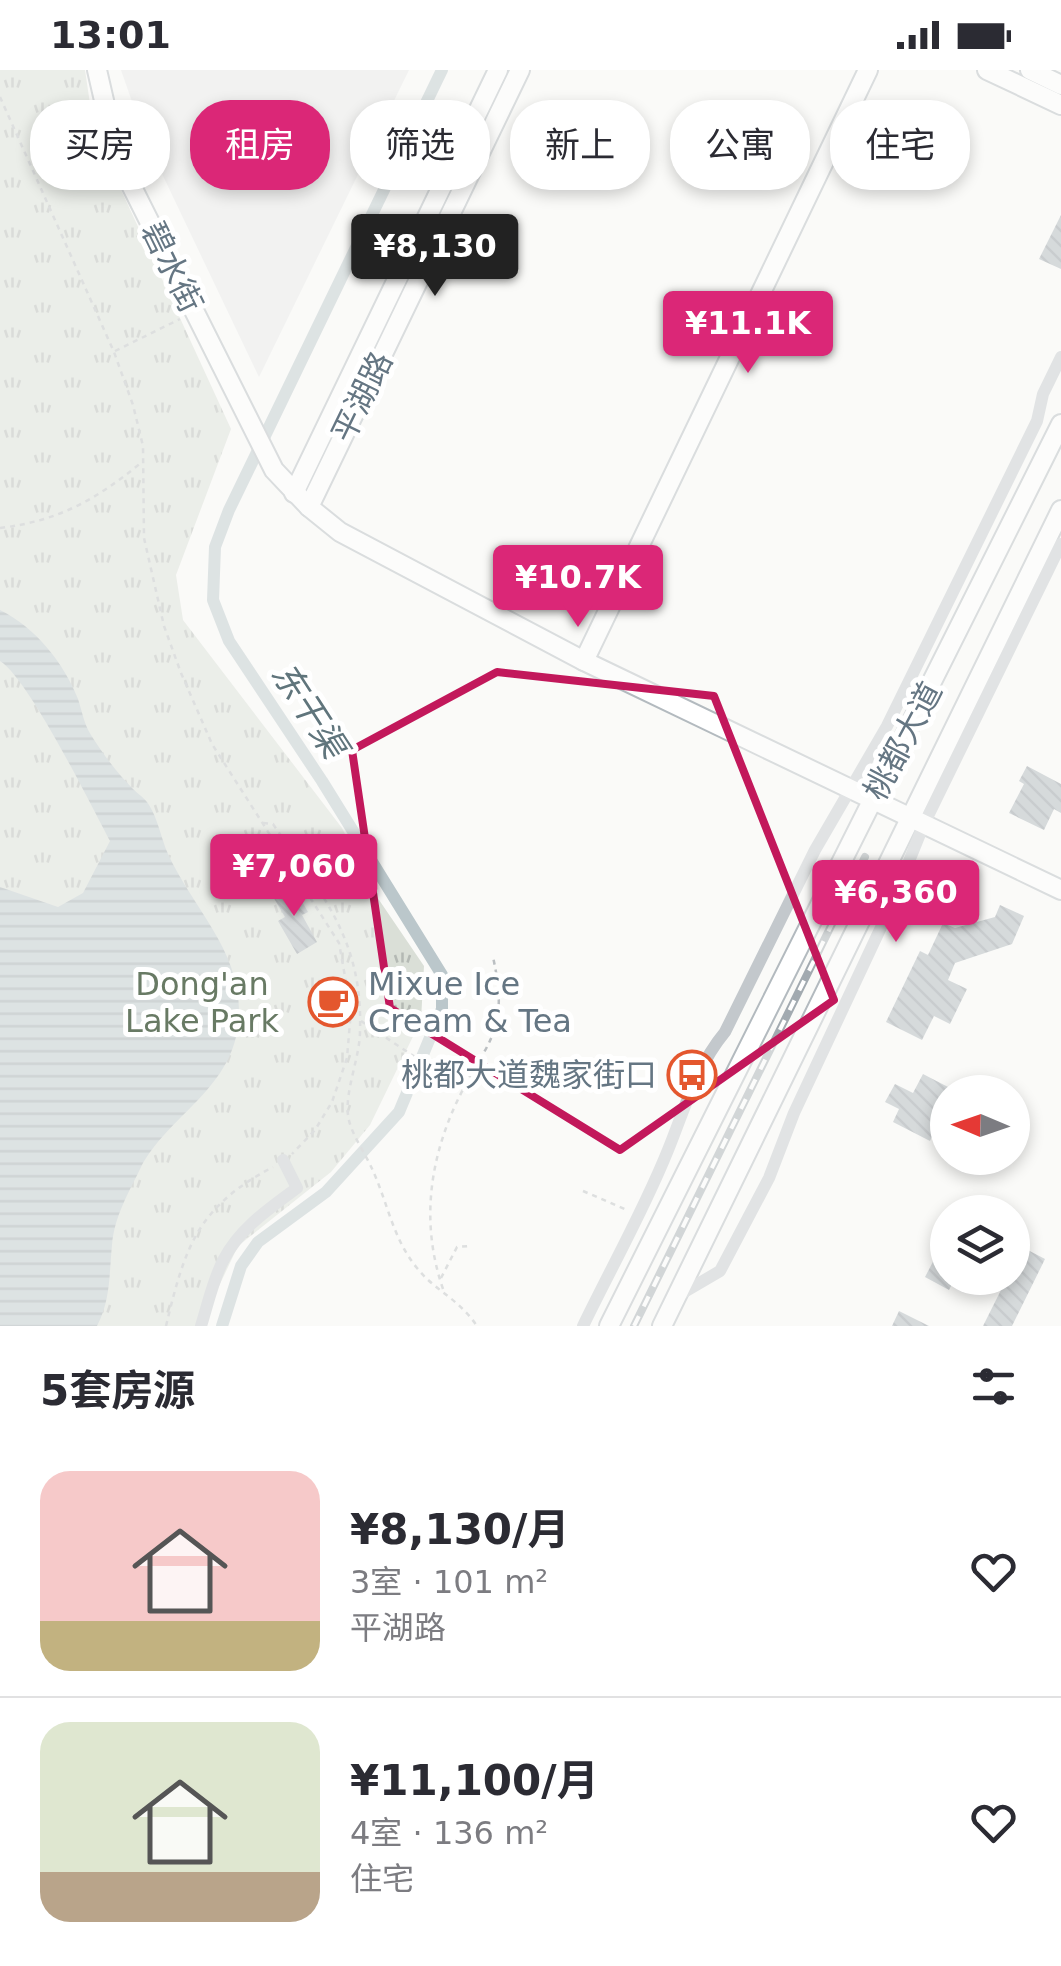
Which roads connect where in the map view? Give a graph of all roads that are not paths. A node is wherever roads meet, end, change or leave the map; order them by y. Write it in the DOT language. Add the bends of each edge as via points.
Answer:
graph roads {
  1 [pos="97,70"];
  2 [pos="498,70"];
  3 [pos="520,70"];
  4 [pos="868,70"];
  5 [pos="987,70"];
  6 [pos="1030,70"];
  7 [pos="1061,84"];
  8 [pos="1061,105"];
  9 [pos="1061,357"];
  10 [pos="1061,424"];
  11 [pos="294,492"];
  12 [pos="309,507"];
  13 [pos="1061,510"];
  14 [pos="1061,544"];
  15 [pos="584,660"];
  16 [pos="852,790"];
  17 [pos="872,799"];
  18 [pos="918,822"];
  19 [pos="1061,890"];
  20 [pos="283,1160"];
  21 [pos="677,1296"];
  22 [pos="201,1326"];
  23 [pos="583,1326"];
  24 [pos="608,1326"];
  25 [pos="662,1326"];
  1 -- 11 [label="street, 碧水街" via="117,157 274,470"];
  2 -- 11 [label="street, 平湖路"];
  3 -- 12 [label="street, 平湖路"];
  4 -- 15 [label="street"];
  5 -- 8 [label="street"];
  6 -- 7 [label="street"];
  9 -- 16 [label="street" via="1036,421"];
  10 -- 17 [label="street, 桃都大道"];
  11 -- 12 [label="street, 碧水街"];
  12 -- 15 [label="street, 碧水街" via="340,532"];
  13 -- 18 [label="street, 桃都大道"];
  14 -- 18 [label="street"];
  15 -- 16 [label="street, 碧水街"];
  16 -- 17 [label="street, 碧水街"];
  16 -- 23 [label="street" via="709,1051"];
  17 -- 18 [label="street, 碧水街"];
  17 -- 24 [label="street, 桃都大道"];
  18 -- 19 [label="street, 碧水街"];
  18 -- 21 [label="street, 桃都大道"];
  18 -- 21 [label="street" via="892,906 769,1178 720,1271"];
  20 -- 22 [label="street" via="297,1188 238,1237 223,1260"];
  21 -- 25 [label="street, 桃都大道"];
}
